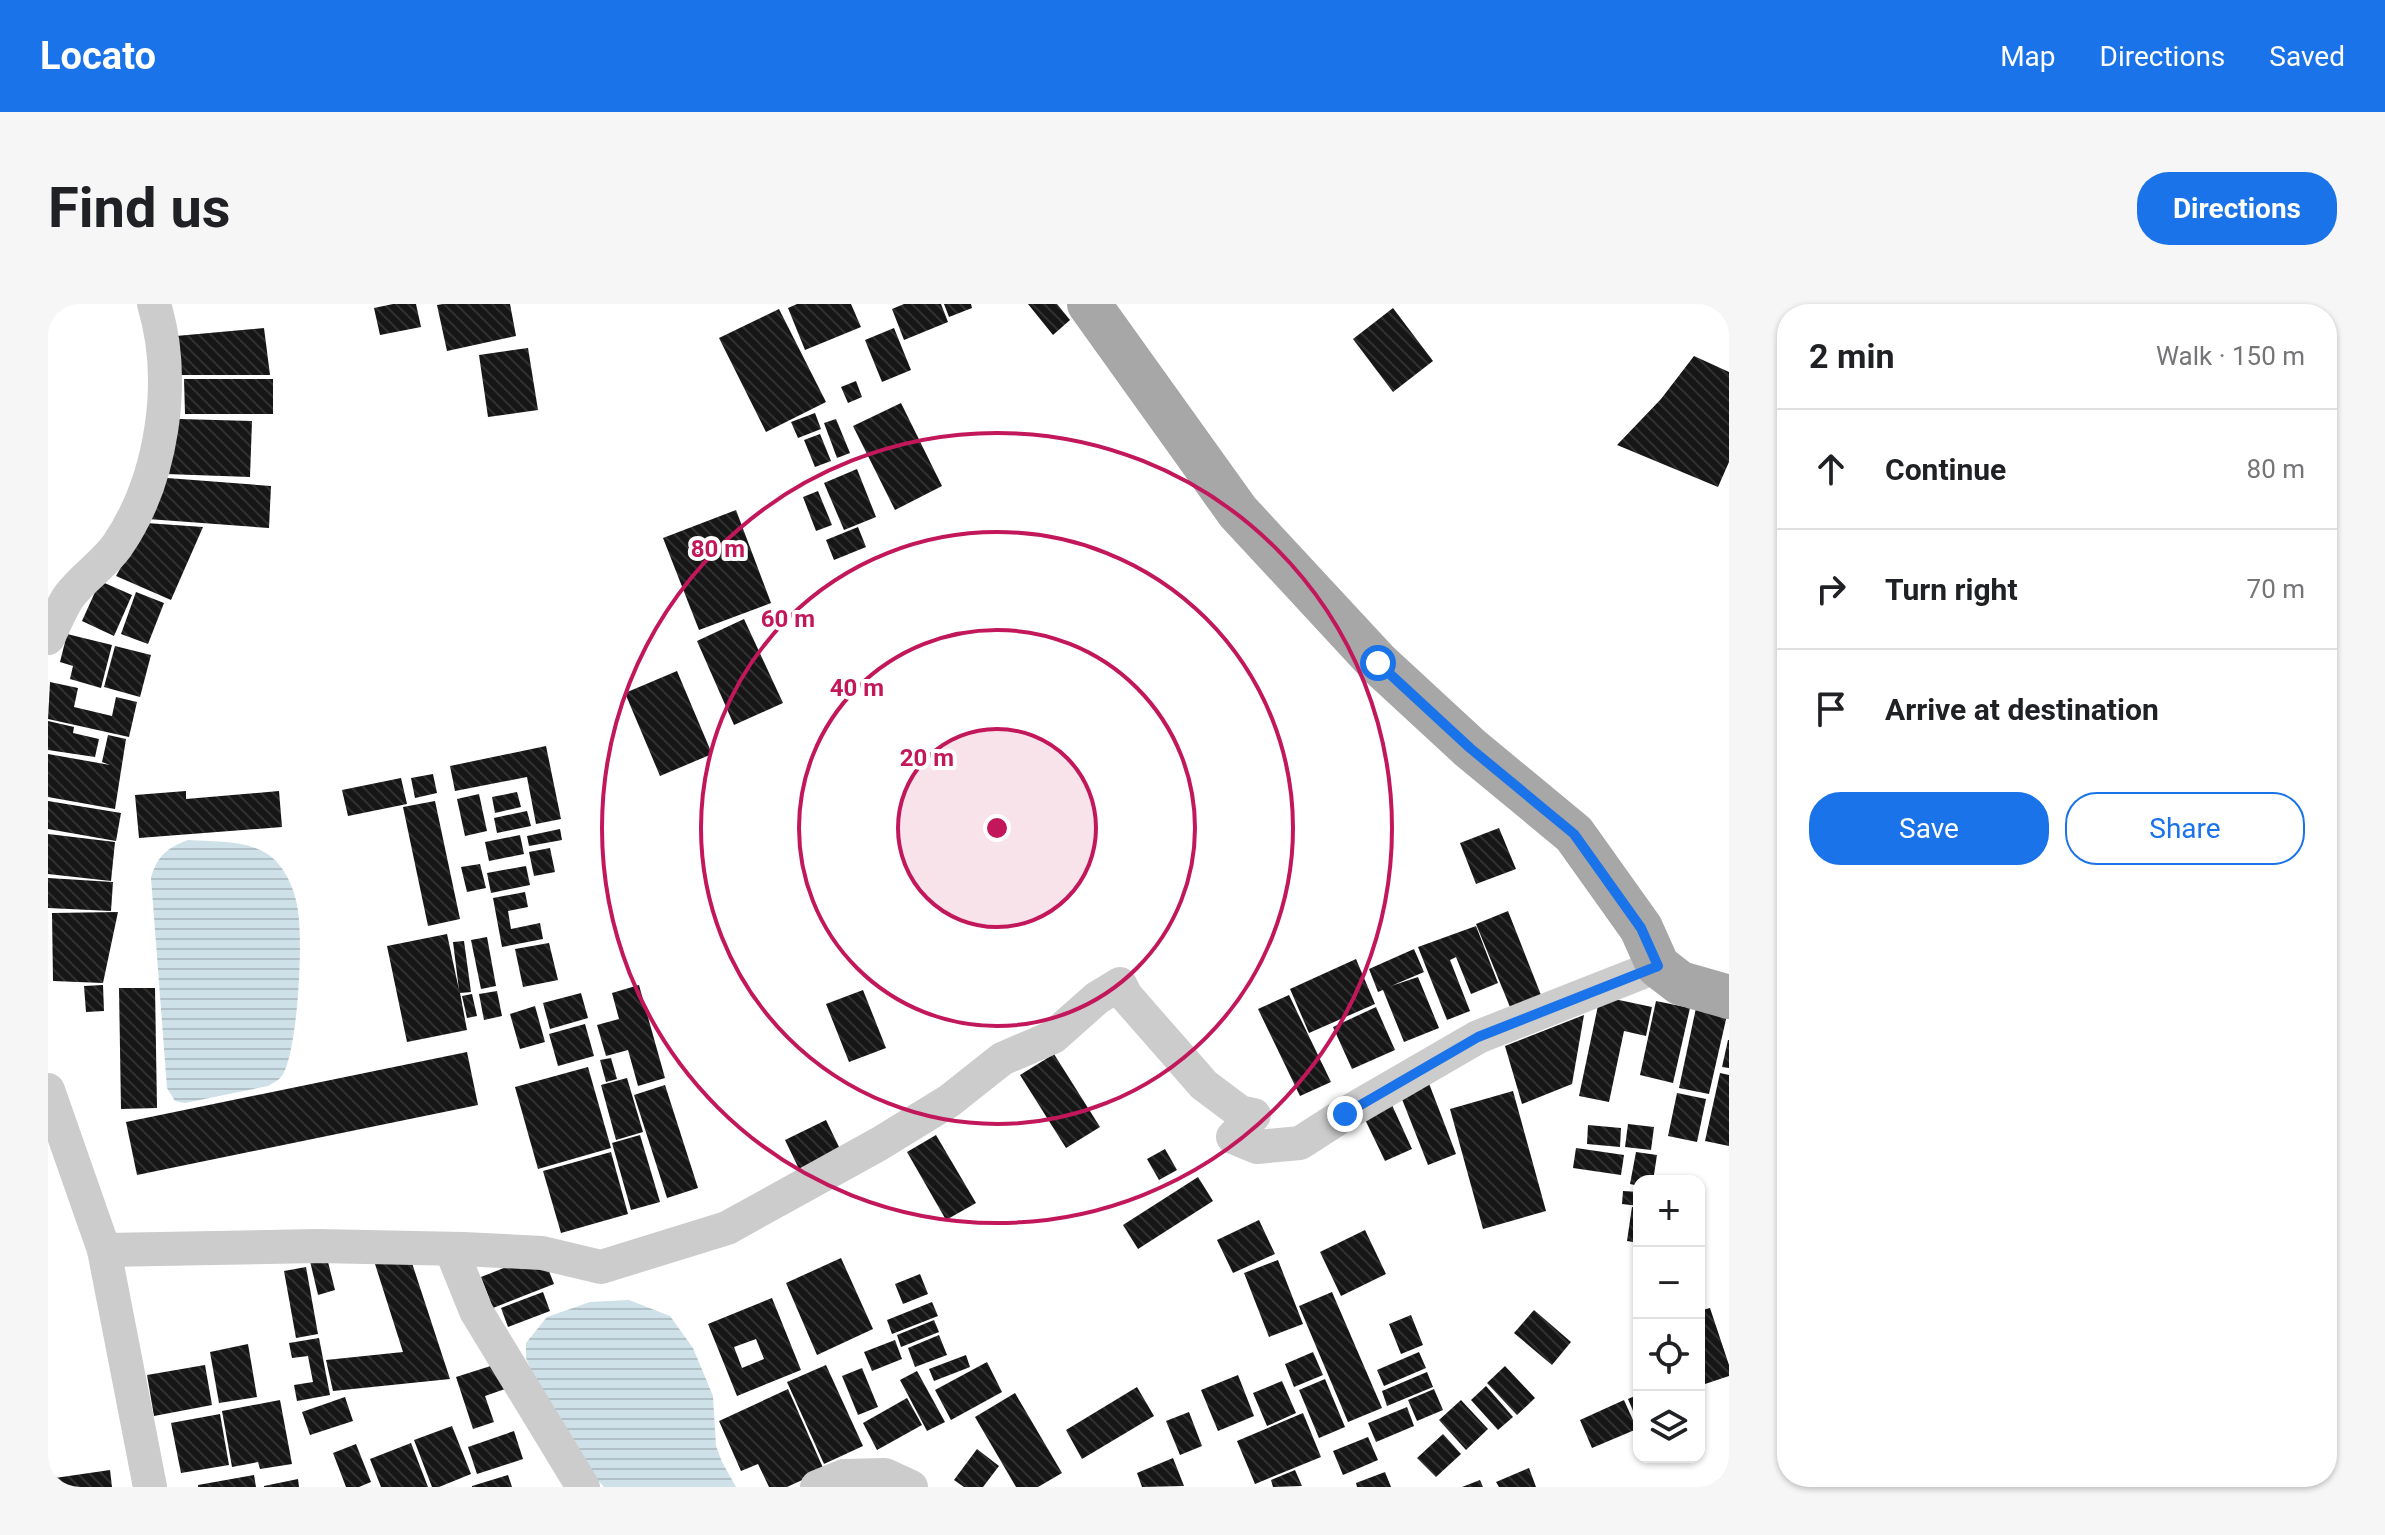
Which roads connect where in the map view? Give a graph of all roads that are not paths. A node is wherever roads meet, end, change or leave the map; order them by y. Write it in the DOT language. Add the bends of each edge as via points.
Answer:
graph roads {
  1 [pos="154,304"];
  2 [pos="1089,304"];
  3 [pos="58,596"];
  4 [pos="48,638"];
  5 [pos="1658,966"];
  6 [pos="1729,997"];
  7 [pos="48,1090"];
  8 [pos="451,1249"];
  9 [pos="104,1250"];
  10 [pos="150,1487"];
  11 [pos="583,1487"];
  12 [pos="817,1487"];
  13 [pos="911,1487"];
  1 -- 3 [label="street" via="167,379 147,485 117,546"];
  2 -- 5 [label="main road" via="1238,512 1378,663 1574,834 1641,928"];
  3 -- 4 [label="street"];
  5 -- 6 [label="main road" via="1680,983"];
  5 -- 8 [label="street" via="1478,1037 1300,1143 1257,1147 1233,1137 1254,1115 1240,1112 1204,1085 1120,984 1053,1037 1002,1059 949,1101 727,1228 601,1267 542,1253"];
  7 -- 9 [label="street"];
  8 -- 9 [label="street"];
  8 -- 11 [label="street" via="476,1311"];
  9 -- 10 [label="street"];
  12 -- 13 [label="street" via="844,1476 885,1475"];
}
